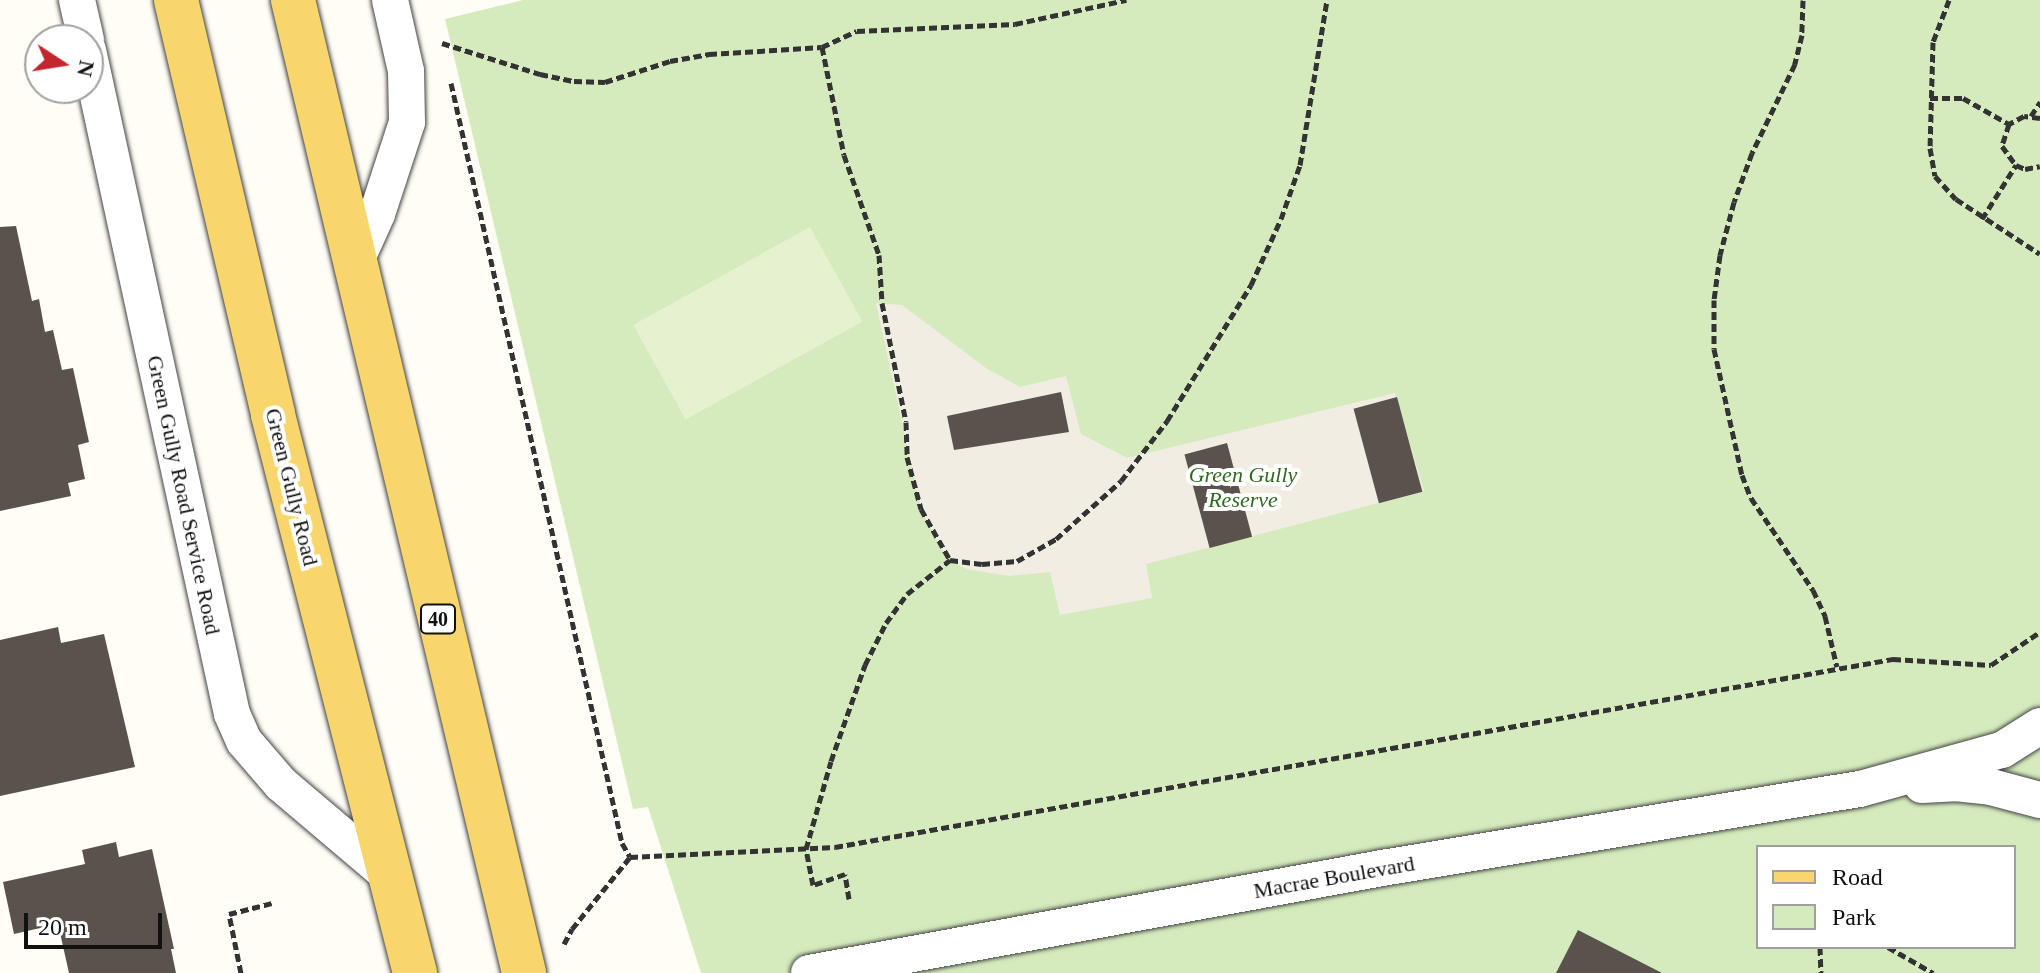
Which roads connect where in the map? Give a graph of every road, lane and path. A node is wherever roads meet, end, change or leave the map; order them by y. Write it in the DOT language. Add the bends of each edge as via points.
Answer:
graph roads {
  1 [pos="77,0"];
  2 [pos="176,0"];
  3 [pos="293,0"];
  4 [pos="390,0"];
  5 [pos="1126,0"];
  6 [pos="1327,0"];
  7 [pos="1803,0"];
  8 [pos="1949,0"];
  9 [pos="82,24"];
  10 [pos="439,28"];
  11 [pos="442,43"];
  12 [pos="822,47"];
  13 [pos="445,58"];
  14 [pos="449,73"];
  15 [pos="1930,98"];
  16 [pos="2040,102"];
  17 [pos="100,104"];
  18 [pos="2031,116"];
  19 [pos="2040,118"];
  20 [pos="2009,124"];
  21 [pos="2016,165"];
  22 [pos="2040,166"];
  23 [pos="1982,219"];
  24 [pos="2040,254"];
  25 [pos="354,265"];
  26 [pos="950,560"];
  27 [pos="2040,632"];
  28 [pos="1837,667"];
  29 [pos="2040,726"];
  30 [pos="1860,789"];
  31 [pos="2040,800"];
  32 [pos="806,849"];
  33 [pos="630,857"];
  34 [pos="392,878"];
  35 [pos="849,899"];
  36 [pos="272,903"];
  37 [pos="1820,949"];
  38 [pos="1891,949"];
  39 [pos="539,961"];
  40 [pos="241,973"];
  41 [pos="415,973"];
  42 [pos="809,973"];
  43 [pos="1821,973"];
  44 [pos="1933,973"];
  1 -- 9 [label="street"];
  2 -- 34 [label="main road, Green Gully Road" via="273,415"];
  3 -- 25 [label="main road, 40"];
  4 -- 25 [label="street" via="406,71 407,122"];
  5 -- 12 [label="path" via="1015,24 857,31"];
  6 -- 26 [label="path" via="1300,165 1281,219 1251,285 1167,421 1121,481 1056,539 1017,561"];
  7 -- 28 [label="path" via="1795,64 1752,153 1720,255 1714,349 1742,475 1751,498 1813,590"];
  8 -- 15 [label="path" via="1933,42"];
  10 -- 11 [label="path"];
  11 -- 12 [label="path" via="540,74 605,82 709,54"];
  11 -- 13 [label="path"];
  12 -- 26 [label="path" via="844,155 879,255 907,457 921,509"];
  14 -- 33 [label="path" via="622,843"];
  15 -- 20 [label="path" via="1963,98"];
  15 -- 23 [label="path" via="1935,176"];
  16 -- 18 [label="path"];
  17 -- 34 [label="street, Green Gully Road Service Road" via="232,714 244,741 281,784"];
  18 -- 19 [label="path"];
  18 -- 20 [label="path"];
  20 -- 21 [label="path" via="2002,146"];
  21 -- 22 [label="path"];
  21 -- 23 [label="path"];
  23 -- 24 [label="path"];
  25 -- 39 [label="main road, 40"];
  26 -- 32 [label="path" via="907,594 865,665"];
  27 -- 28 [label="path" via="1991,665 1893,659"];
  28 -- 32 [label="path"];
  29 -- 30 [label="street, Macrae Boulevard" via="2002,750"];
  30 -- 31 [label="street, Macrae Boulevard" via="1955,783"];
  30 -- 42 [label="street, Macrae Boulevard" via="1382,868"];
  32 -- 33 [label="path"];
  32 -- 35 [label="path" via="813,885 845,874"];
  33 -- 39 [label="path" via="564,945"];
  34 -- 41 [label="main road, Green Gully Road"];
  36 -- 40 [label="path" via="229,914"];
  37 -- 43 [label="path"];
  38 -- 44 [label="path"];
}
